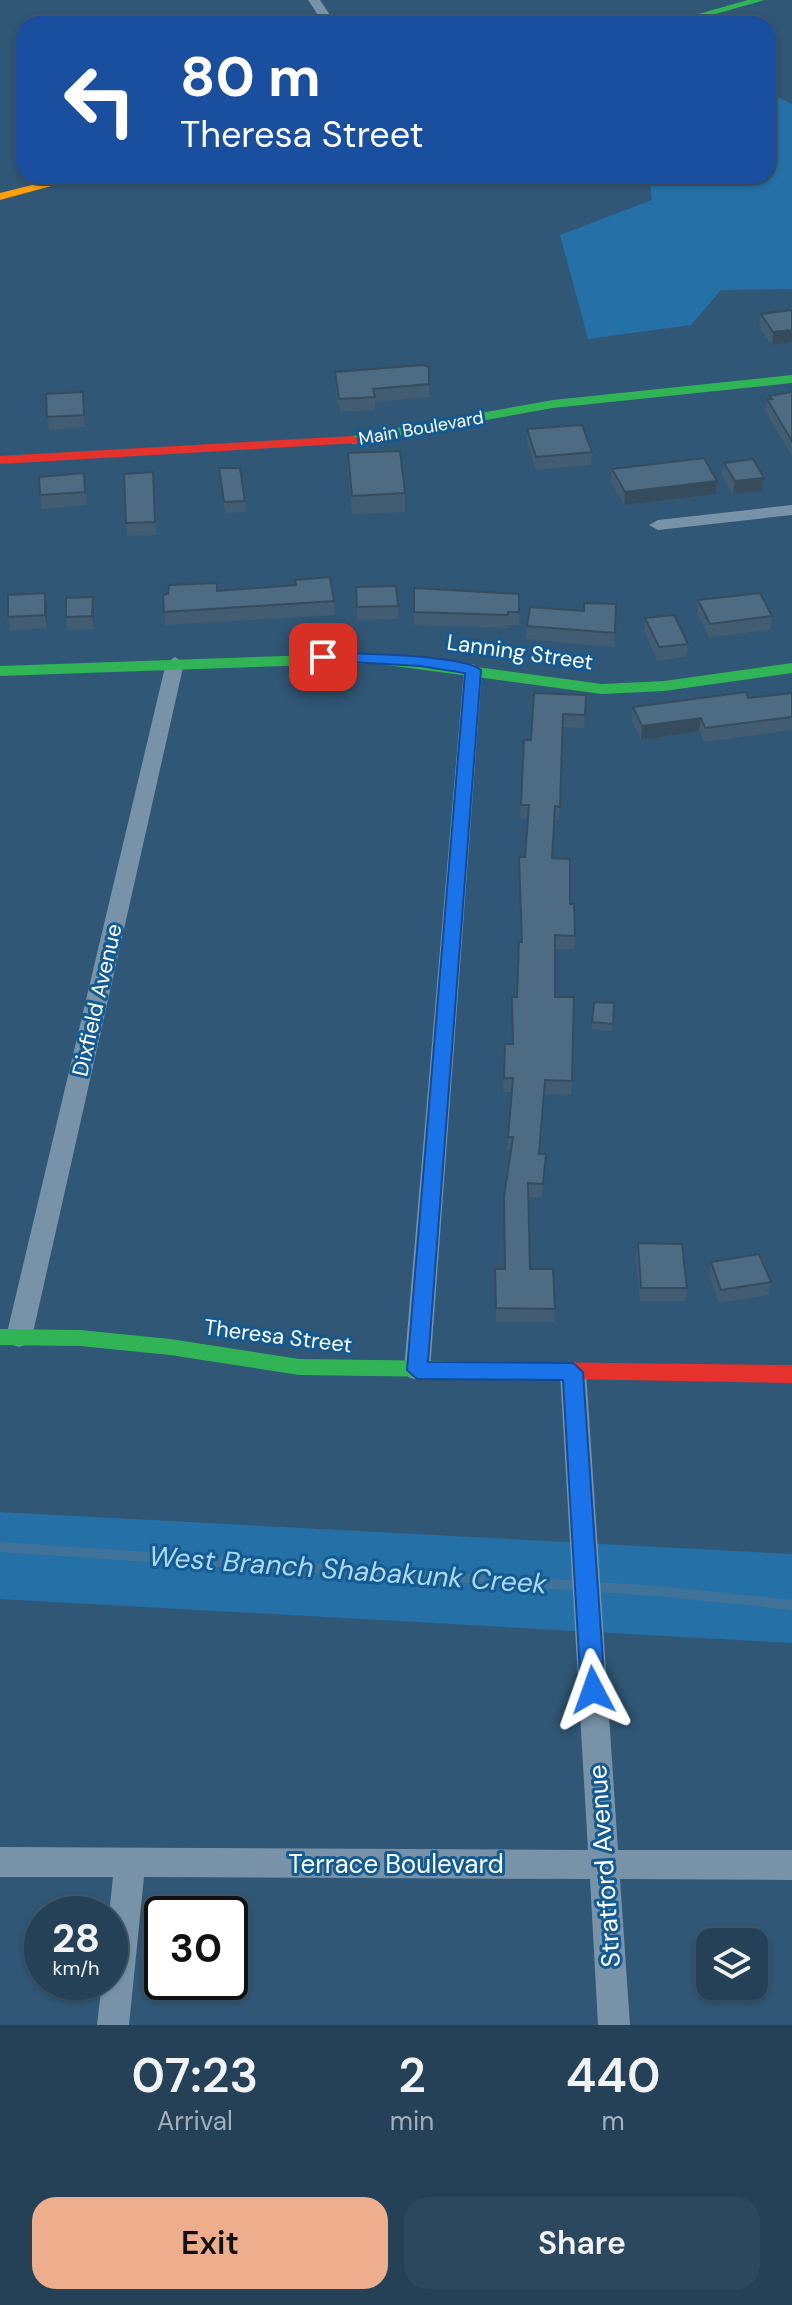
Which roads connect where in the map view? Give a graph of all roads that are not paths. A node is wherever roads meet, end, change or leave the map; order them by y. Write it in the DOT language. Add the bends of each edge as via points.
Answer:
graph roads {
  1 [pos="760,0"];
  2 [pos="699,16"];
  3 [pos="51,184"];
  4 [pos="0,197"];
  5 [pos="792,379"];
  6 [pos="0,460"];
  7 [pos="792,510"];
  8 [pos="658,525"];
  9 [pos="175,663"];
  10 [pos="792,668"];
  11 [pos="473,670"];
  12 [pos="0,671"];
  13 [pos="9,1337"];
  14 [pos="417,1370"];
  15 [pos="573,1372"];
  16 [pos="792,1374"];
  17 [pos="0,1862"];
  18 [pos="130,1863"];
  19 [pos="604,1865"];
  20 [pos="792,1865"];
  21 [pos="113,2025"];
  22 [pos="614,2025"];
  1 -- 2 [label="street"];
  3 -- 4 [label="street"];
  5 -- 6 [label="street, Main Boulevard" via="553,404 372,439"];
  7 -- 8 [label="street"];
  9 -- 11 [label="street, Lanning Street" via="372,658"];
  9 -- 12 [label="street, Lanning Street"];
  9 -- 13 [label="street, Dixfield Avenue"];
  10 -- 11 [label="street, Lanning Street" via="602,689"];
  11 -- 14 [label="street"];
  13 -- 14 [label="street, Theresa Street" via="170,1347 299,1367"];
  14 -- 15 [label="street, Theresa Street"];
  15 -- 16 [label="street, Theresa Street"];
  15 -- 19 [label="street, Stratford Avenue"];
  17 -- 18 [label="street, Terrace Boulevard"];
  18 -- 19 [label="street, Terrace Boulevard"];
  18 -- 21 [label="street"];
  19 -- 20 [label="street, Terrace Boulevard"];
  19 -- 22 [label="street, Stratford Avenue"];
}
